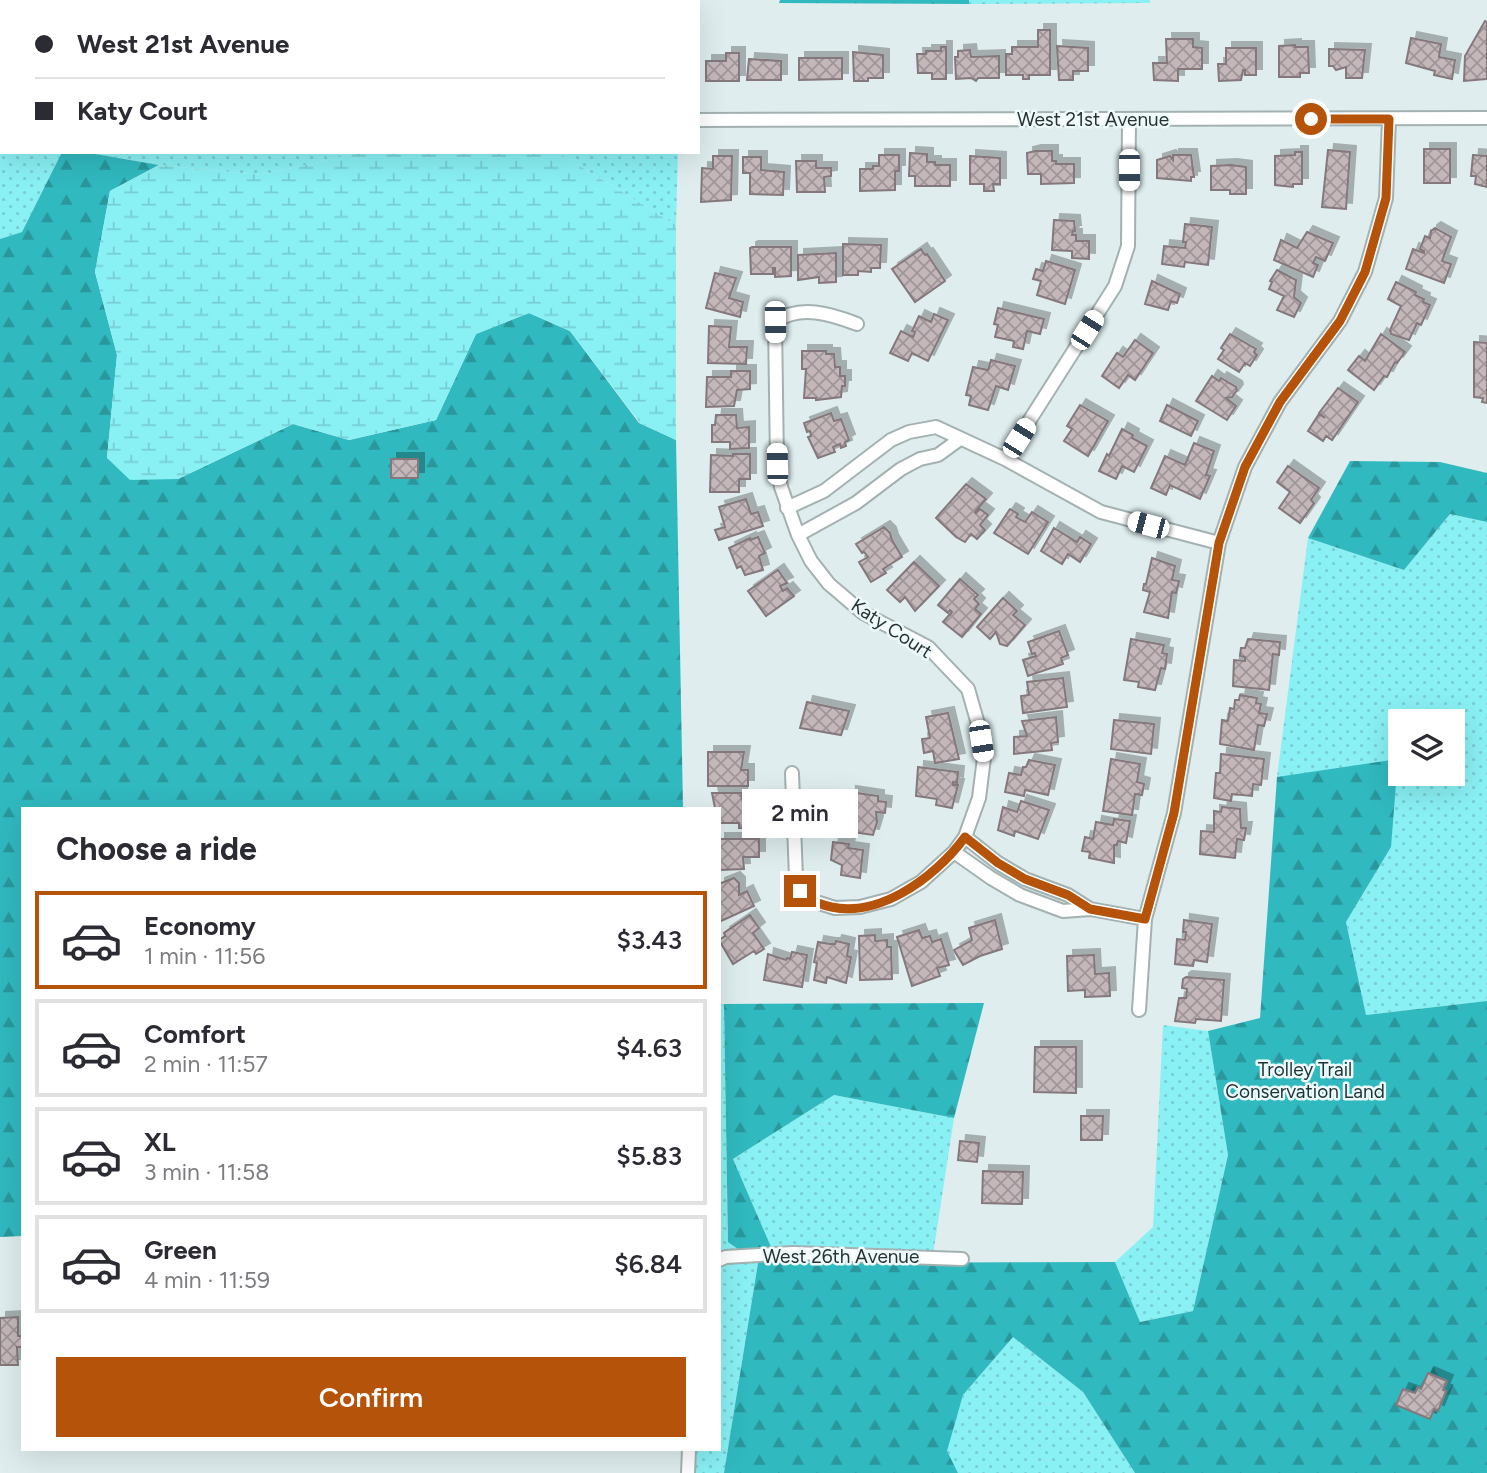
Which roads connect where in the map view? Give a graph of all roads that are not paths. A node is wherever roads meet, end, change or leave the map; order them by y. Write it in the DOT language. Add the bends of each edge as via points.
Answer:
graph roads {
  1 [pos="1487,118"];
  2 [pos="1129,119"];
  3 [pos="1389,119"];
  4 [pos="700,120"];
  5 [pos="857,324"];
  6 [pos="960,439"];
  7 [pos="1006,459"];
  8 [pos="787,508"];
  9 [pos="798,535"];
  10 [pos="1219,543"];
  11 [pos="792,773"];
  12 [pos="965,837"];
  13 [pos="954,852"];
  14 [pos="1090,909"];
  15 [pos="1145,919"];
  16 [pos="1139,1010"];
  17 [pos="721,1259"];
  18 [pos="962,1259"];
  19 [pos="689,1451"];
  20 [pos="688,1473"];
  1 -- 3 [label="street, West 21st Avenue"];
  2 -- 3 [label="street, West 21st Avenue"];
  2 -- 4 [label="street, West 21st Avenue"];
  2 -- 7 [label="street" via="1128,246 1115,286"];
  3 -- 10 [label="street" via="1386,198 1365,272 1340,321 1280,402 1245,467"];
  5 -- 8 [label="street, Katy Court" via="817,312 796,312 775,322 777,464"];
  6 -- 7 [label="street"];
  6 -- 8 [label="street" via="936,427 909,432 877,449 824,491"];
  6 -- 9 [label="street" via="938,455 901,469 856,503"];
  7 -- 10 [label="street" via="1101,512"];
  8 -- 9 [label="street, Katy Court"];
  9 -- 12 [label="street, Katy Court" via="829,584 863,613 928,647 968,690 984,758 979,798"];
  10 -- 15 [label="street" via="1174,813"];
  11 -- 13 [label="street, Katy Court" via="796,878 800,891 816,902 835,908 891,899 921,882"];
  12 -- 13 [label="street, Katy Court"];
  12 -- 14 [label="street" via="1025,879"];
  13 -- 14 [label="street" via="1020,895 1063,911"];
  14 -- 15 [label="street"];
  15 -- 16 [label="street"];
  17 -- 18 [label="street, West 26th Avenue" via="793,1253"];
  19 -- 20 [label="street"];
}
